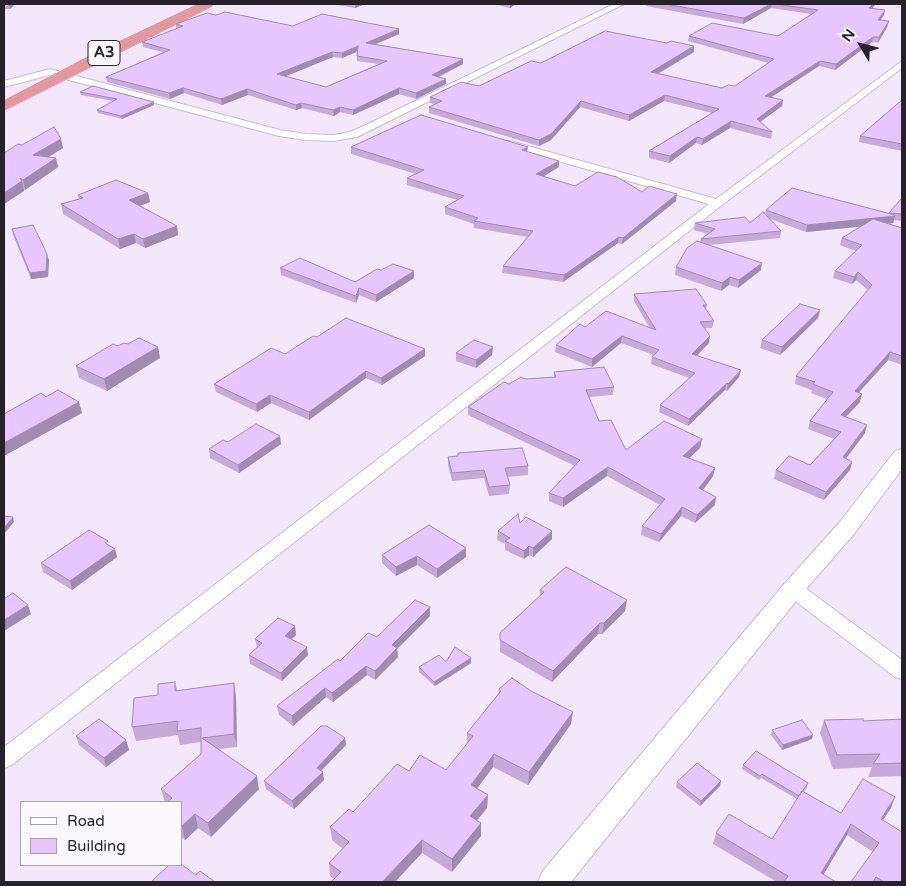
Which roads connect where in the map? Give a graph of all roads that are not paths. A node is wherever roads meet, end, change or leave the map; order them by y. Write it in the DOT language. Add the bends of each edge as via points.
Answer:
graph roads {
  1 [pos="190,4"];
  2 [pos="207,4"];
  3 [pos="620,4"];
  4 [pos="127,38"];
  5 [pos="902,64"];
  6 [pos="56,74"];
  7 [pos="7,90"];
  8 [pos="4,106"];
  9 [pos="403,111"];
  10 [pos="421,117"];
  11 [pos="493,139"];
  12 [pos="718,203"];
  13 [pos="902,455"];
  14 [pos="793,589"];
  15 [pos="902,671"];
  16 [pos="4,759"];
  17 [pos="553,882"];
  1 -- 4 [label="highway, A3"];
  2 -- 4 [label="highway, A3"];
  3 -- 9 [label="street"];
  4 -- 6 [label="highway, A3"];
  5 -- 12 [label="street"];
  6 -- 7 [label="highway, A3"];
  6 -- 8 [label="highway, A3"];
  6 -- 9 [label="street" via="306,137 353,135"];
  9 -- 10 [label="street"];
  11 -- 12 [label="street"];
  12 -- 16 [label="street"];
  13 -- 14 [label="street" via="846,529"];
  14 -- 15 [label="street"];
  14 -- 17 [label="street"];
}
